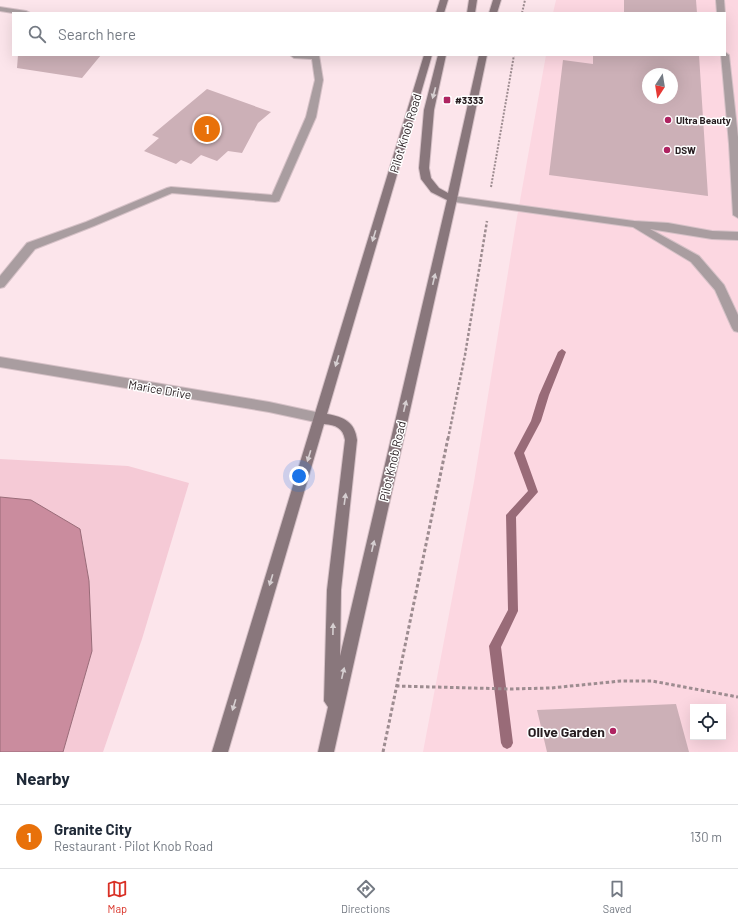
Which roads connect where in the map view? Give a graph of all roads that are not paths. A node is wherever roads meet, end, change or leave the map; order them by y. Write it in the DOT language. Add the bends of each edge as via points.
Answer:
graph roads {
  1 [pos="473,0"];
  2 [pos="497,0"];
  3 [pos="720,0"];
  4 [pos="0,9"];
  5 [pos="20,12"];
  6 [pos="471,12"];
  7 [pos="493,12"];
  8 [pos="721,12"];
  9 [pos="301,56"];
  10 [pos="428,56"];
  11 [pos="442,56"];
  12 [pos="483,56"];
  13 [pos="725,56"];
  14 [pos="452,199"];
  15 [pos="738,215"];
  16 [pos="634,224"];
  17 [pos="738,236"];
  18 [pos="0,284"];
  19 [pos="738,328"];
  20 [pos="0,362"];
  21 [pos="320,418"];
  22 [pos="332,724"];
  23 [pos="220,752"];
  24 [pos="326,752"];
  1 -- 6 [label="main road"];
  2 -- 7 [label="main road"];
  3 -- 8 [label="street"];
  4 -- 5 [label="street"];
  9 -- 18 [label="street" via="316,58 319,80 311,117 275,199 171,190 31,246"];
  10 -- 21 [label="main road, Pilot Knob Road, one-way"];
  11 -- 14 [label="main road, Pilot Knob Road, one-way" via="429,110 424,168 426,179 435,190"];
  12 -- 14 [label="main road, Pilot Knob Road"];
  13 -- 15 [label="street"];
  14 -- 16 [label="street"];
  22 -- 14 [label="main road, Pilot Knob Road, one-way"];
  16 -- 17 [label="street"];
  16 -- 19 [label="street" via="695,259 720,288"];
  20 -- 21 [label="street, Marice Drive"];
  22 -- 21 [label="main road, Pilot Knob Road, one-way" via="334,590 352,434 348,426 338,420"];
  21 -- 23 [label="main road, Pilot Knob Road, one-way"];
  22 -- 24 [label="main road, Pilot Knob Road"];
}
